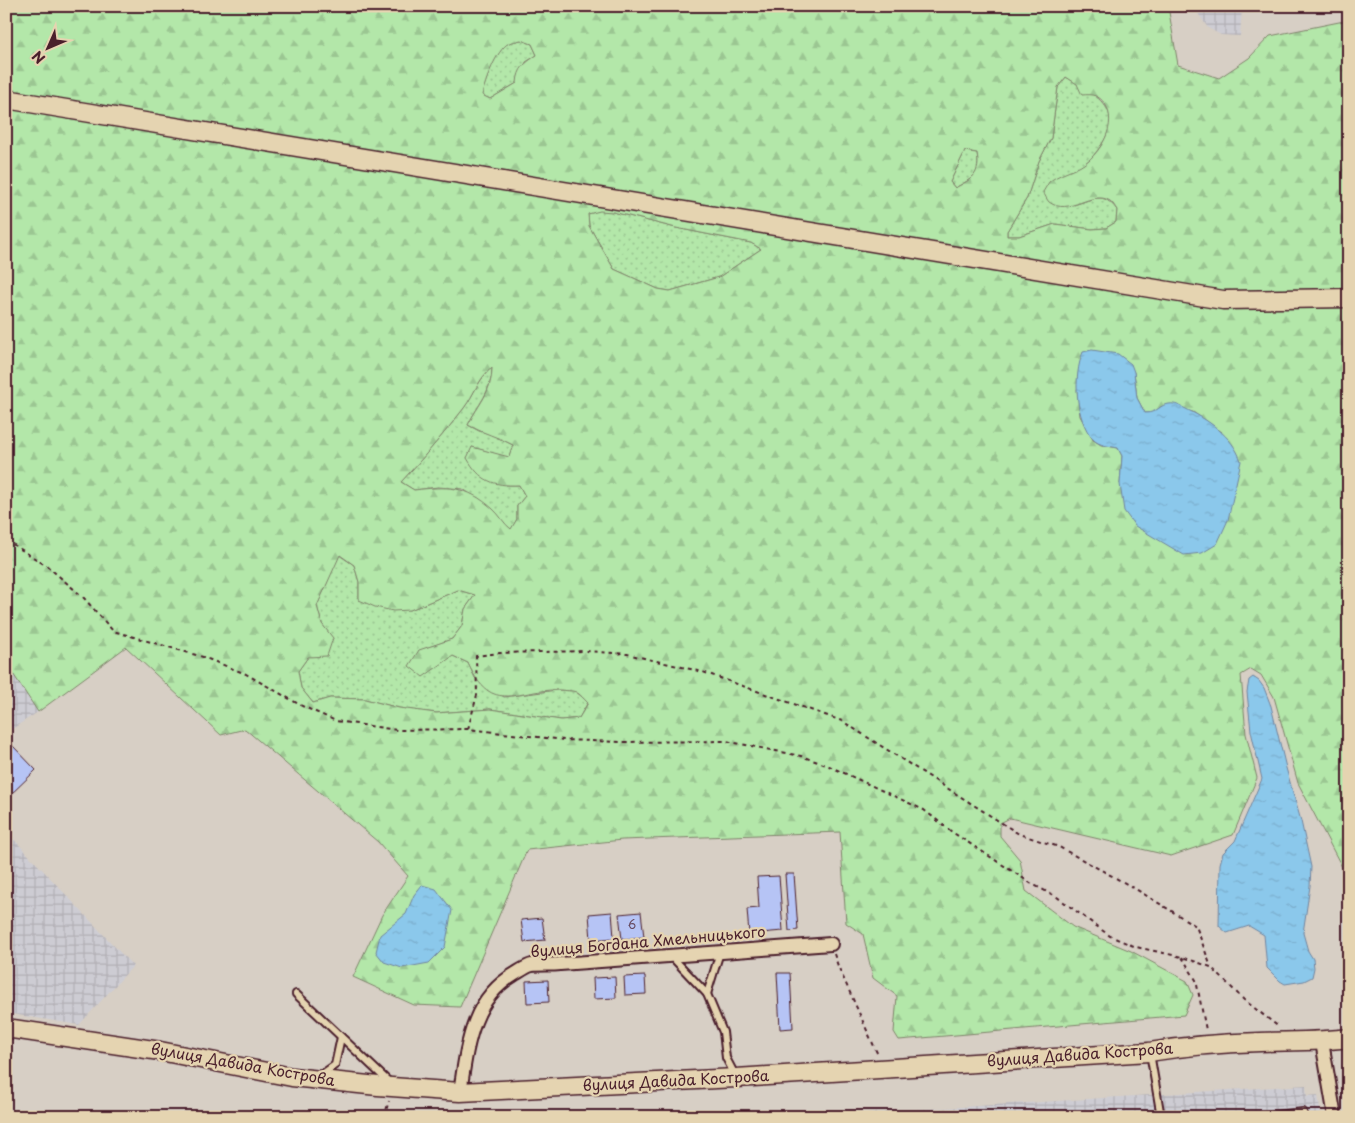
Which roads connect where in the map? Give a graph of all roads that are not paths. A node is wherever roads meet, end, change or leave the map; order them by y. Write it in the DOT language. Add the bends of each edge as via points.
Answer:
graph roads {
  1 [pos="6,100"];
  2 [pos="1349,298"];
  3 [pos="831,944"];
  4 [pos="720,952"];
  5 [pos="671,956"];
  6 [pos="296,994"];
  7 [pos="707,994"];
  8 [pos="6,1028"];
  9 [pos="341,1037"];
  10 [pos="1349,1038"];
  11 [pos="1322,1042"];
  12 [pos="1149,1052"];
  13 [pos="736,1078"];
  14 [pos="315,1079"];
  15 [pos="394,1087"];
  16 [pos="460,1092"];
  17 [pos="1269,1116"];
  18 [pos="1162,1117"];
  19 [pos="1259,1117"];
  20 [pos="1303,1117"];
  21 [pos="1336,1117"];
  1 -- 2 [label="street" via="1223,300"];
  3 -- 4 [label="street, вулиця Богдана Хмельницького"];
  4 -- 5 [label="street, вулиця Богдана Хмельницького"];
  4 -- 7 [label="lane"];
  5 -- 7 [label="lane"];
  5 -- 16 [label="street, вулиця Богдана Хмельницького" via="531,965 507,978 494,988 478,1011 468,1042"];
  6 -- 9 [label="lane"];
  7 -- 13 [label="lane" via="723,1032 726,1058"];
  8 -- 14 [label="street, вулиця Давида Кострова"];
  9 -- 14 [label="lane" via="335,1065"];
  9 -- 15 [label="lane"];
  10 -- 11 [label="street, вулиця Давида Кострова"];
  11 -- 12 [label="street, вулиця Давида Кострова" via="1260,1042"];
  11 -- 21 [label="street"];
  12 -- 13 [label="street, вулиця Давида Кострова"];
  12 -- 18 [label="lane"];
  13 -- 16 [label="street, вулиця Давида Кострова"];
  14 -- 15 [label="street, вулиця Давида Кострова"];
  15 -- 16 [label="street, вулиця Давида Кострова"];
  17 -- 19 [label="lane"];
  17 -- 20 [label="lane" via="1303,1112"];
}
